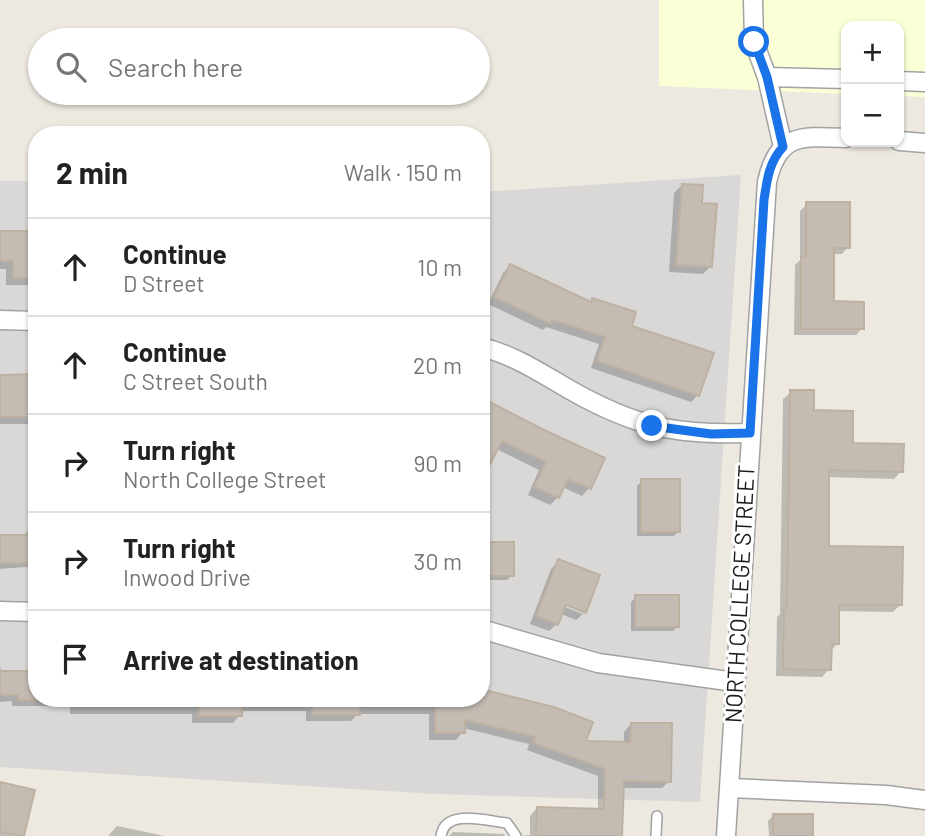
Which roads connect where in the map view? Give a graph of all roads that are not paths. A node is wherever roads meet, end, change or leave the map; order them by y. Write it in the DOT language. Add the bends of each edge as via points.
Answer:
graph roads {
  1 [pos="753,0"];
  2 [pos="767,77"];
  3 [pos="841,79"];
  4 [pos="904,81"];
  5 [pos="925,82"];
  6 [pos="841,138"];
  7 [pos="904,141"];
  8 [pos="925,143"];
  9 [pos="783,147"];
  10 [pos="0,320"];
  11 [pos="28,321"];
  12 [pos="490,350"];
  13 [pos="750,433"];
  14 [pos="0,611"];
  15 [pos="28,611"];
  16 [pos="490,632"];
  17 [pos="735,682"];
  18 [pos="730,788"];
  19 [pos="925,800"];
  20 [pos="657,816"];
  21 [pos="441,836"];
  22 [pos="516,836"];
  23 [pos="656,836"];
  24 [pos="726,836"];
  1 -- 2 [label="street" via="754,42"];
  2 -- 3 [label="street"];
  2 -- 9 [label="street"];
  4 -- 5 [label="street"];
  6 -- 9 [label="street" via="799,139"];
  7 -- 8 [label="street"];
  9 -- 13 [label="street, NORTH COLLEGE STREET" via="770,167 764,200"];
  10 -- 11 [label="street"];
  12 -- 13 [label="street" via="511,356 584,398 652,426 711,434"];
  13 -- 17 [label="street, NORTH COLLEGE STREET"];
  14 -- 15 [label="street"];
  16 -- 17 [label="street" via="598,663"];
  17 -- 18 [label="street, NORTH COLLEGE STREET"];
  18 -- 19 [label="street"];
  18 -- 24 [label="street, NORTH COLLEGE STREET"];
  20 -- 23 [label="lane"];
  21 -- 22 [label="lane" via="446,822 454,818 507,823"];
}
